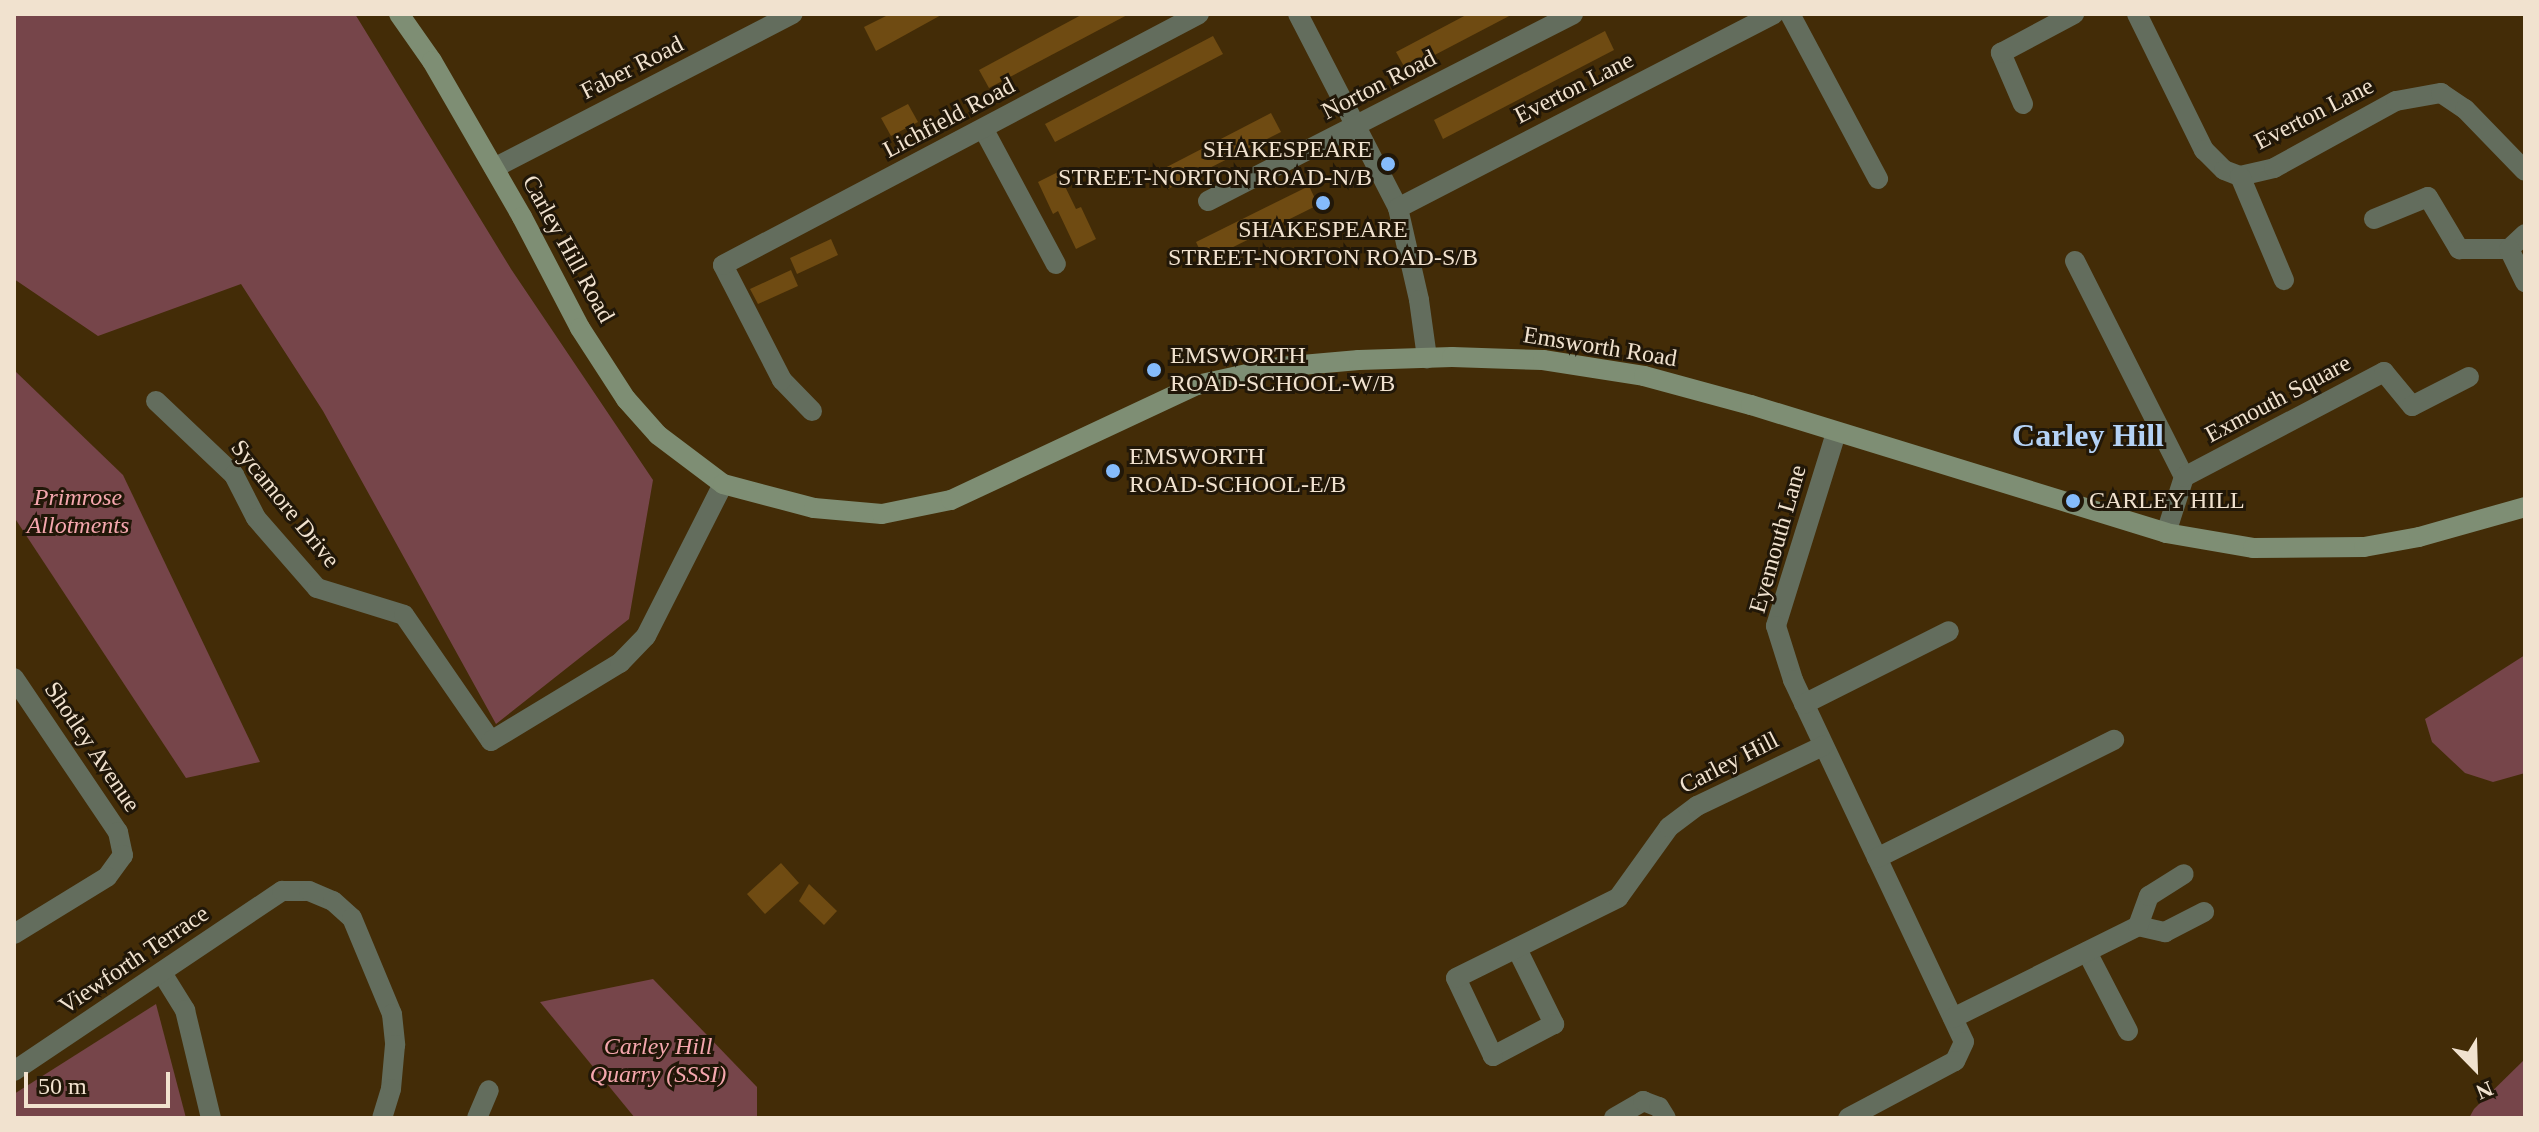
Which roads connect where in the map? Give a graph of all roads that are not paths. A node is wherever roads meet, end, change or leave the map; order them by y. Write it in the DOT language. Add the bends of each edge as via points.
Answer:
graph roads {
  1 [pos="399,14"];
  2 [pos="793,14"];
  3 [pos="1199,14"];
  4 [pos="1298,14"];
  5 [pos="1573,14"];
  6 [pos="1774,14"];
  7 [pos="1790,14"];
  8 [pos="2074,14"];
  9 [pos="2137,14"];
  10 [pos="2023,104"];
  11 [pos="1356,126"];
  12 [pos="984,130"];
  13 [pos="494,168"];
  14 [pos="2525,171"];
  15 [pos="2240,176"];
  16 [pos="1878,179"];
  17 [pos="1208,201"];
  18 [pos="1398,208"];
  19 [pos="2374,219"];
  20 [pos="2525,234"];
  21 [pos="2509,249"];
  22 [pos="2075,261"];
  23 [pos="1056,264"];
  24 [pos="2284,280"];
  25 [pos="2525,282"];
  26 [pos="1427,358"];
  27 [pos="2469,377"];
  28 [pos="156,401"];
  29 [pos="812,411"];
  30 [pos="1836,433"];
  31 [pos="2184,477"];
  32 [pos="723,484"];
  33 [pos="2525,507"];
  34 [pos="2166,533"];
  35 [pos="1949,631"];
  36 [pos="14,678"];
  37 [pos="1804,704"];
  38 [pos="2114,740"];
  39 [pos="1823,746"];
  40 [pos="1877,858"];
  41 [pos="2184,874"];
  42 [pos="2204,912"];
  43 [pos="2138,926"];
  44 [pos="14,934"];
  45 [pos="1517,949"];
  46 [pos="2087,952"];
  47 [pos="162,973"];
  48 [pos="1953,1018"];
  49 [pos="2128,1031"];
  50 [pos="14,1071"];
  51 [pos="489,1090"];
  52 [pos="211,1118"];
  53 [pos="382,1118"];
  54 [pos="477,1118"];
  55 [pos="1614,1118"];
  56 [pos="1666,1118"];
  57 [pos="1848,1118"];
  1 -- 13 [label="street, Carley Hill Road"];
  2 -- 13 [label="street, Faber Road"];
  3 -- 12 [label="street, Lichfield Road"];
  4 -- 11 [label="street"];
  5 -- 11 [label="street, Norton Road"];
  6 -- 18 [label="street, Everton Lane"];
  7 -- 16 [label="street"];
  8 -- 10 [label="street" via="2001,53"];
  9 -- 15 [label="street, Everton Lane" via="2204,150 2224,170"];
  11 -- 17 [label="street, Norton Road"];
  11 -- 18 [label="street"];
  12 -- 23 [label="street"];
  12 -- 29 [label="street, Lichfield Road" via="723,265 782,380"];
  13 -- 32 [label="street, Carley Hill Road" via="580,328 626,399 658,435"];
  14 -- 15 [label="street, Everton Lane" via="2465,109 2441,93 2396,101 2274,168"];
  15 -- 24 [label="street, Everton Lane"];
  18 -- 26 [label="street"];
  19 -- 21 [label="street" via="2428,197 2459,249"];
  20 -- 21 [label="street"];
  21 -- 25 [label="street"];
  22 -- 31 [label="street"];
  26 -- 30 [label="street, Emsworth Road" via="1543,360 1644,376"];
  26 -- 32 [label="street, Emsworth Road" via="1279,367 1197,385 960,497 882,514 814,508"];
  27 -- 31 [label="street, Exmouth Square" via="2412,406 2384,372"];
  28 -- 32 [label="street, Sycamore Drive" via="234,475 256,518 317,588 404,615 491,741 620,663 646,636"];
  30 -- 34 [label="street, Emsworth Road"];
  30 -- 37 [label="street, Eyemouth Lane" via="1776,626"];
  31 -- 34 [label="street"];
  33 -- 34 [label="street, Emsworth Road" via="2364,547 2253,548"];
  35 -- 37 [label="street"];
  36 -- 44 [label="street, Shotley Avenue" via="118,832 123,855 107,877"];
  37 -- 39 [label="street, Eyemouth Lane"];
  38 -- 40 [label="street"];
  39 -- 40 [label="street, Eyemouth Lane"];
  39 -- 45 [label="street, Carley Hill" via="1697,806 1669,827 1618,898"];
  40 -- 48 [label="street, Eyemouth Lane"];
  41 -- 43 [label="street" via="2149,896"];
  42 -- 43 [label="street" via="2165,932"];
  43 -- 46 [label="street"];
  45 -- 45 [label="street, Carley Hill" via="1456,978 1493,1056 1554,1024"];
  46 -- 48 [label="street"];
  46 -- 49 [label="street"];
  47 -- 50 [label="street, Viewforth Terrace"];
  47 -- 52 [label="street" via="185,1010"];
  47 -- 53 [label="street, Viewforth Terrace" via="282,891 309,891 333,901 352,918 392,1014 391,1089"];
  48 -- 57 [label="street, Eyemouth Lane" via="1964,1042 1955,1061"];
  51 -- 54 [label="street"];
  55 -- 56 [label="street" via="1649,1101"];
}
